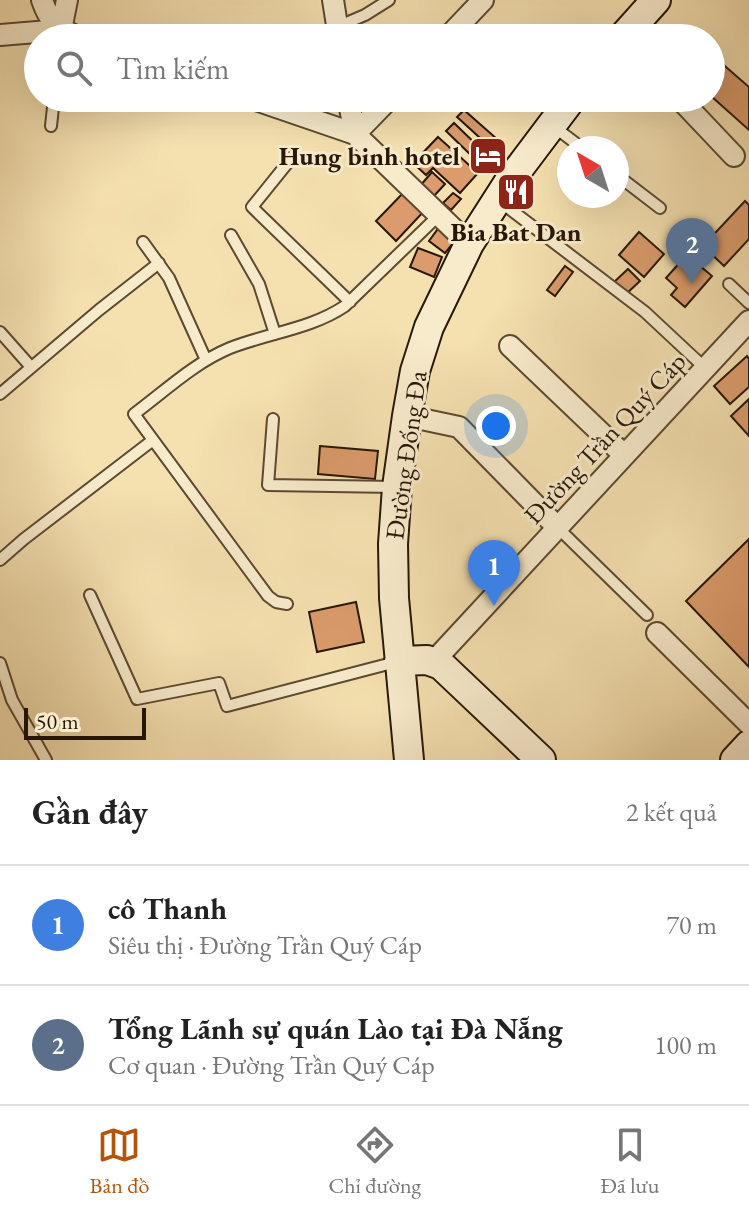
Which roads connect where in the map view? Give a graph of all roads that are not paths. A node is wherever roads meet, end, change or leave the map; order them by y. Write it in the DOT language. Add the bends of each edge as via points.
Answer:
graph roads {
  1 [pos="42,0"];
  2 [pos="67,0"];
  3 [pos="333,0"];
  4 [pos="389,0"];
  5 [pos="483,0"];
  6 [pos="656,0"];
  7 [pos="56,24"];
  8 [pos="66,24"];
  9 [pos="337,24"];
  10 [pos="351,24"];
  11 [pos="460,24"];
  12 [pos="635,24"];
  13 [pos="0,35"];
  14 [pos="24,35"];
  15 [pos="52,112"];
  16 [pos="291,112"];
  17 [pos="351,112"];
  18 [pos="376,112"];
  19 [pos="561,112"];
  20 [pos="692,112"];
  21 [pos="551,124"];
  22 [pos="51,126"];
  23 [pos="355,134"];
  24 [pos="566,136"];
  25 [pos="294,155"];
  26 [pos="734,156"];
  27 [pos="629,184"];
  28 [pos="497,199"];
  29 [pos="660,208"];
  30 [pos="439,215"];
  31 [pos="231,235"];
  32 [pos="143,242"];
  33 [pos="469,244"];
  34 [pos="159,263"];
  35 [pos="729,284"];
  36 [pos="350,302"];
  37 [pos="749,303"];
  38 [pos="749,321"];
  39 [pos="0,332"];
  40 [pos="275,334"];
  41 [pos="510,346"];
  42 [pos="206,360"];
  43 [pos="31,367"];
  44 [pos="705,368"];
  45 [pos="0,394"];
  46 [pos="407,416"];
  47 [pos="273,419"];
  48 [pos="153,440"];
  49 [pos="624,455"];
  50 [pos="397,487"];
  51 [pos="557,527"];
  52 [pos="0,560"];
  53 [pos="90,595"];
  54 [pos="287,604"];
  55 [pos="652,624"];
  56 [pos="399,661"];
  57 [pos="434,661"];
  58 [pos="0,663"];
  59 [pos="749,724"];
  60 [pos="749,745"];
  61 [pos="46,760"];
  62 [pos="409,760"];
  63 [pos="541,760"];
  64 [pos="735,760"];
  1 -- 7 [label="street"];
  2 -- 8 [label="street"];
  3 -- 9 [label="street"];
  4 -- 10 [label="lane"];
  5 -- 11 [label="street"];
  6 -- 12 [label="main road"];
  13 -- 14 [label="street"];
  15 -- 22 [label="lane"];
  16 -- 23 [label="street"];
  17 -- 23 [label="street"];
  18 -- 23 [label="street"];
  19 -- 21 [label="main road, Đường Đống Đa"];
  20 -- 26 [label="street"];
  21 -- 24 [label="lane"];
  21 -- 28 [label="main road, Đường Đống Đa"];
  23 -- 30 [label="street"];
  25 -- 36 [label="lane" via="252,207"];
  27 -- 29 [label="lane"];
  28 -- 33 [label="main road, Đường Đống Đa"];
  28 -- 44 [label="lane" via="645,312"];
  30 -- 33 [label="street"];
  30 -- 36 [label="lane"];
  31 -- 40 [label="lane" via="259,284"];
  32 -- 34 [label="lane"];
  33 -- 46 [label="main road, Đường Đống Đa" via="429,327"];
  34 -- 42 [label="lane"];
  34 -- 43 [label="lane"];
  35 -- 37 [label="lane"];
  36 -- 40 [label="lane" via="319,321"];
  38 -- 44 [label="street, Đường Trần Quý Cáp"];
  39 -- 43 [label="lane"];
  40 -- 42 [label="lane"];
  41 -- 49 [label="street"];
  42 -- 48 [label="lane" via="134,414"];
  43 -- 45 [label="lane"];
  44 -- 49 [label="street, Đường Trần Quý Cáp"];
  46 -- 50 [label="main road, Đường Đống Đa"];
  46 -- 51 [label="street" via="459,427"];
  47 -- 50 [label="lane" via="268,485"];
  48 -- 52 [label="lane"];
  48 -- 54 [label="lane" via="268,596"];
  49 -- 51 [label="street, Đường Trần Quý Cáp"];
  50 -- 56 [label="main road, Đường Đống Đa" via="393,563"];
  51 -- 55 [label="lane"];
  51 -- 57 [label="street, Đường Trần Quý Cáp"];
  53 -- 56 [label="lane" via="137,699 219,683 227,706"];
  55 -- 59 [label="street"];
  56 -- 57 [label="main road"];
  56 -- 62 [label="main road, Đường Đống Đa"];
  57 -- 63 [label="main road"];
  58 -- 61 [label="lane" via="12,700"];
  60 -- 64 [label="main road"];
}
